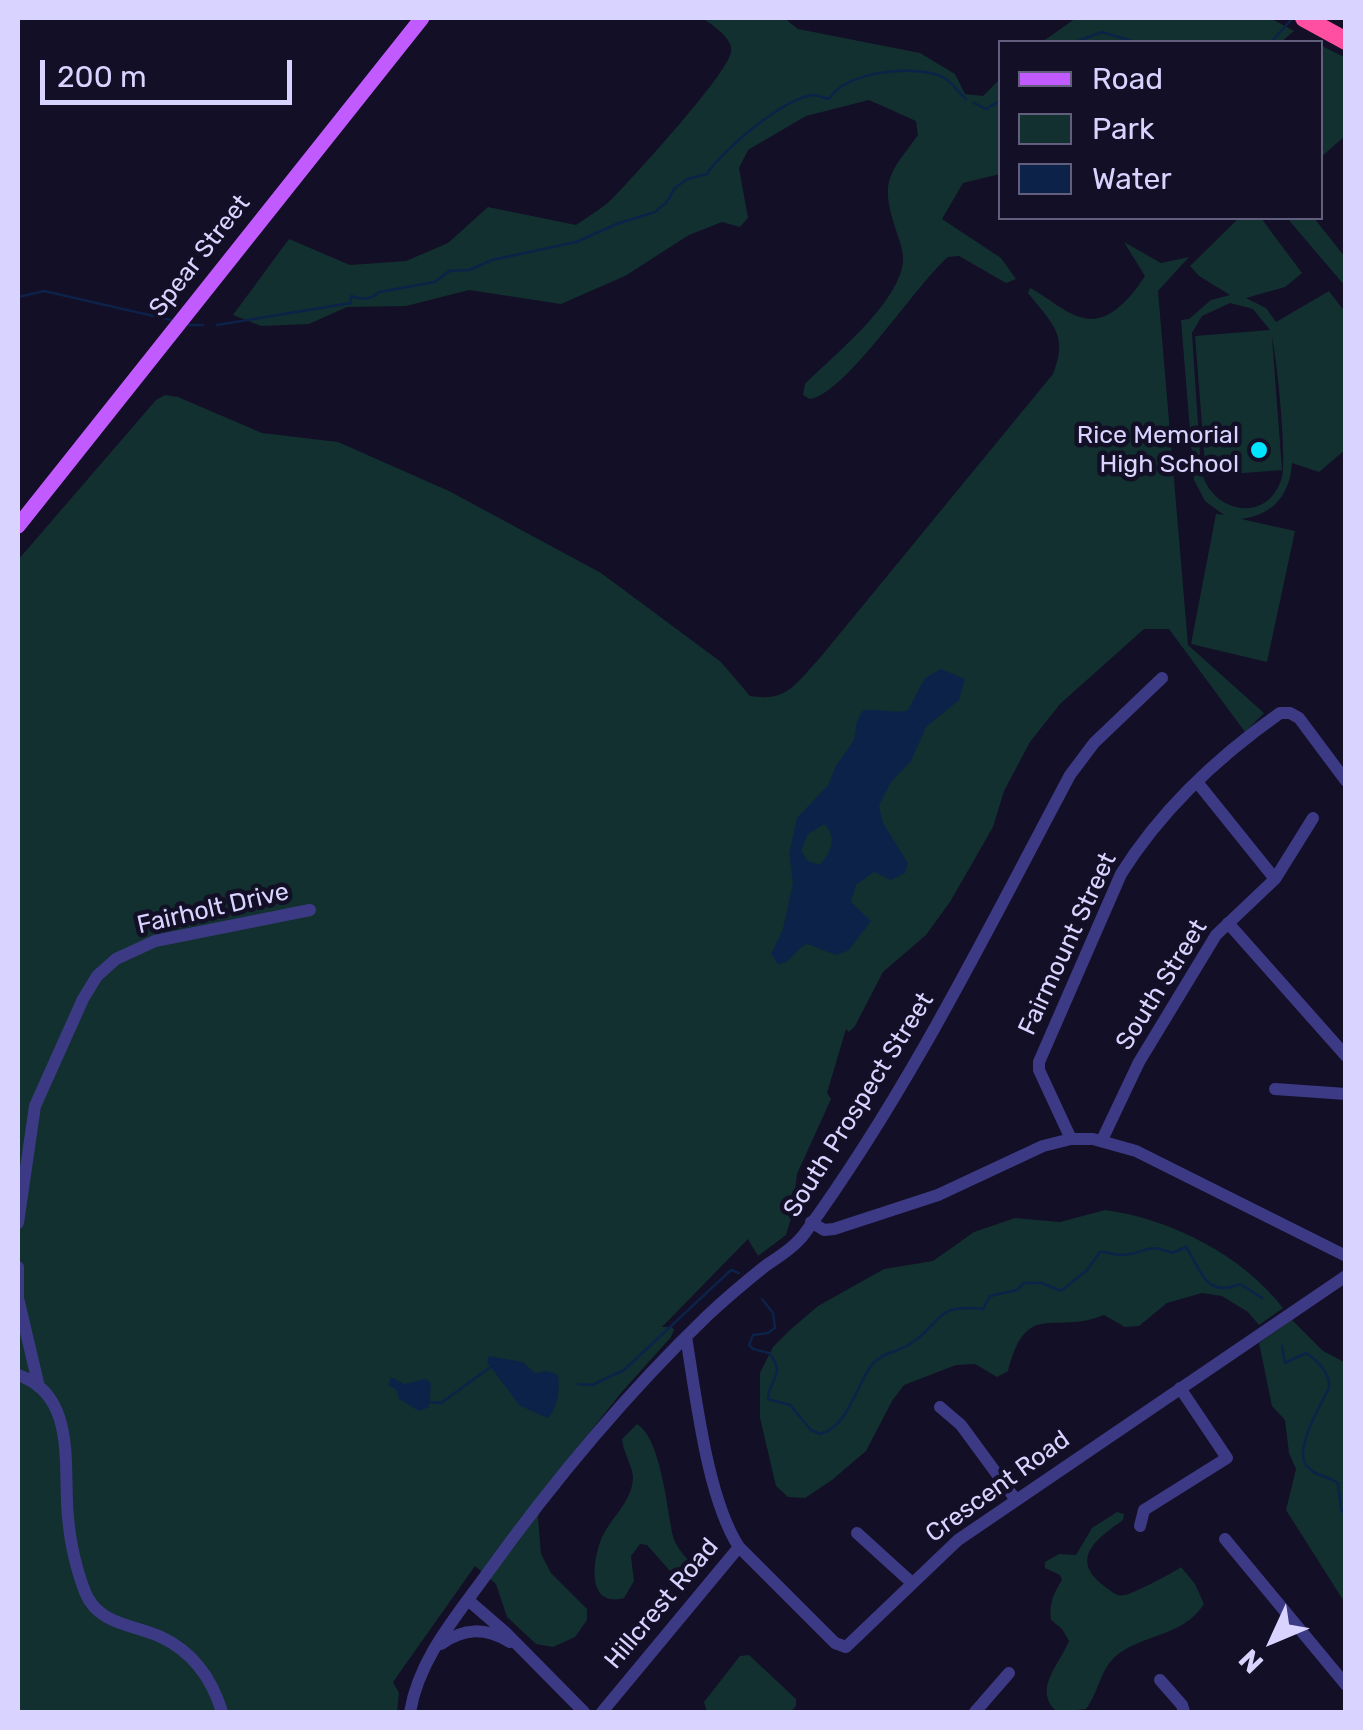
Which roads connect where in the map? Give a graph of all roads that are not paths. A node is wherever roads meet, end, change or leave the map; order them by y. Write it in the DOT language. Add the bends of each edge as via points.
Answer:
graph roads {
  1 [pos="422,18"];
  2 [pos="1304,18"];
  3 [pos="1346,41"];
  4 [pos="18,526"];
  5 [pos="1162,678"];
  6 [pos="1346,781"];
  7 [pos="1197,782"];
  8 [pos="1313,818"];
  9 [pos="1275,878"];
  10 [pos="310,910"];
  11 [pos="1228,923"];
  12 [pos="1346,1056"];
  13 [pos="1275,1088"];
  14 [pos="1346,1094"];
  15 [pos="1072,1139"];
  16 [pos="1102,1140"];
  17 [pos="811,1222"];
  18 [pos="18,1223"];
  19 [pos="1346,1256"];
  20 [pos="18,1267"];
  21 [pos="1346,1276"];
  22 [pos="686,1337"];
  23 [pos="18,1375"];
  24 [pos="39,1387"];
  25 [pos="1180,1388"];
  26 [pos="940,1407"];
  27 [pos="1016,1500"];
  28 [pos="1140,1526"];
  29 [pos="857,1533"];
  30 [pos="1225,1539"];
  31 [pos="739,1547"];
  32 [pos="912,1583"];
  33 [pos="468,1600"];
  34 [pos="515,1645"];
  35 [pos="435,1649"];
  36 [pos="1009,1673"];
  37 [pos="1160,1680"];
  38 [pos="1346,1685"];
  39 [pos="222,1712"];
  40 [pos="410,1712"];
  41 [pos="584,1712"];
  42 [pos="600,1712"];
  43 [pos="975,1712"];
  44 [pos="1184,1712"];
  1 -- 4 [label="main road, Spear Street"];
  2 -- 3 [label="highway"];
  5 -- 17 [label="street, South Prospect Street" via="1081,758 950,1006"];
  6 -- 7 [label="street, Fairmount Street" via="1303,722 1280,713"];
  7 -- 9 [label="street"];
  7 -- 15 [label="street, Fairmount Street" via="1121,874 1039,1062"];
  8 -- 9 [label="street, South Street"];
  9 -- 11 [label="street, South Street"];
  10 -- 18 [label="street, Fairholt Drive" via="156,941 96,976 35,1106"];
  11 -- 12 [label="street"];
  11 -- 16 [label="street, South Street" via="1140,1062"];
  13 -- 14 [label="street"];
  15 -- 16 [label="street"];
  15 -- 17 [label="street" via="830,1230"];
  16 -- 19 [label="street"];
  17 -- 22 [label="street, South Prospect Street"];
  20 -- 24 [label="street" via="18,1298"];
  21 -- 25 [label="street, Crescent Road"];
  22 -- 31 [label="street, Crescent Road" via="715,1491"];
  22 -- 33 [label="street, South Prospect Street" via="642,1378"];
  23 -- 24 [label="street"];
  24 -- 39 [label="street" via="65,1436 69,1522 88,1598 106,1618 164,1638 188,1654"];
  25 -- 27 [label="street, Crescent Road"];
  25 -- 28 [label="street" via="1227,1458 1144,1510"];
  26 -- 27 [label="street"];
  27 -- 32 [label="street, Crescent Road" via="950,1545"];
  29 -- 32 [label="street"];
  30 -- 38 [label="street"];
  31 -- 32 [label="street, Crescent Road" via="842,1647"];
  31 -- 42 [label="street, Hillcrest Road"];
  33 -- 34 [label="street"];
  33 -- 35 [label="street, South Prospect Street"];
  34 -- 35 [label="street" via="487,1630 471,1630"];
  34 -- 41 [label="street"];
  35 -- 40 [label="street, South Prospect Street" via="416,1682"];
  36 -- 43 [label="street"];
  37 -- 44 [label="street"];
}
